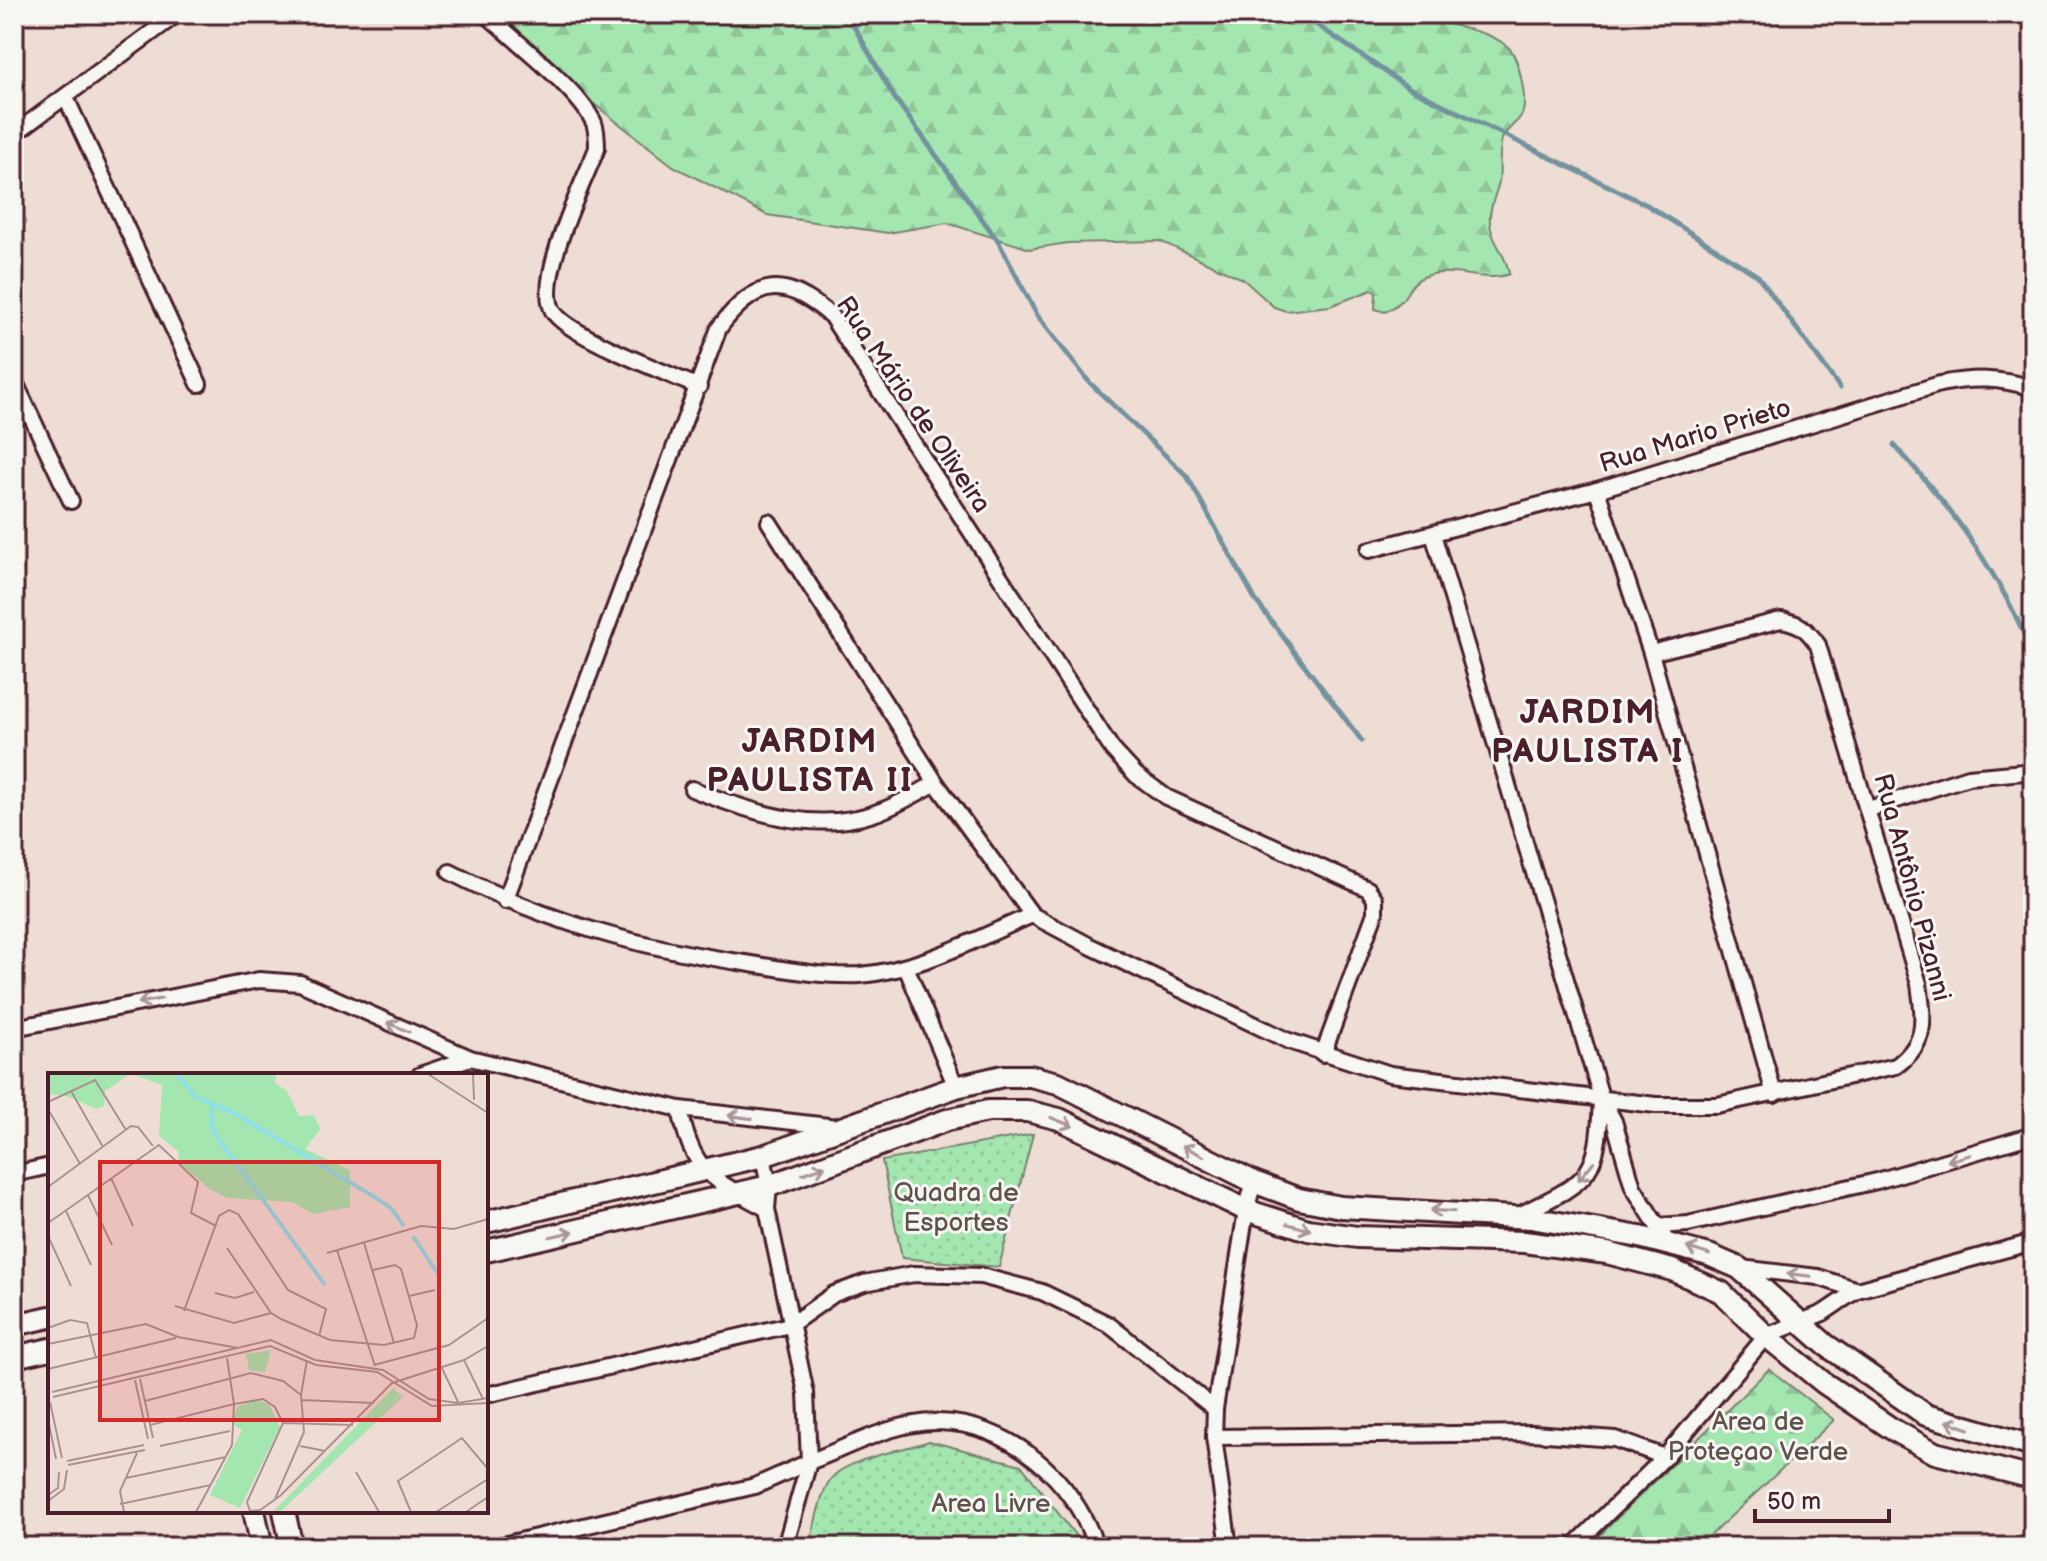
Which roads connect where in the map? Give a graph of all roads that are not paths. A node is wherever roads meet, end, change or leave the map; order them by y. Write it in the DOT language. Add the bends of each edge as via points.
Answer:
graph roads {
  1 [pos="177,14"];
  2 [pos="486,14"];
  3 [pos="66,98"];
  4 [pos="14,134"];
  5 [pos="14,380"];
  6 [pos="199,384"];
  7 [pos="699,387"];
  8 [pos="2033,388"];
  9 [pos="1597,490"];
  10 [pos="71,501"];
  11 [pos="769,522"];
  12 [pos="1433,534"];
  13 [pos="1369,550"];
  14 [pos="1651,653"];
  15 [pos="2024,772"];
  16 [pos="936,783"];
  17 [pos="692,789"];
  18 [pos="1869,809"];
  19 [pos="450,872"];
  20 [pos="505,901"];
  21 [pos="1032,915"];
  22 [pos="906,967"];
  23 [pos="14,1028"];
  24 [pos="1323,1054"];
  25 [pos="470,1058"];
  26 [pos="426,1073"];
  27 [pos="956,1087"];
  28 [pos="1774,1094"];
  29 [pos="1601,1097"];
  30 [pos="680,1109"];
  31 [pos="845,1127"];
  32 [pos="2033,1135"];
  33 [pos="763,1156"];
  34 [pos="48,1166"];
  35 [pos="704,1172"];
  36 [pos="14,1174"];
  37 [pos="1254,1182"];
  38 [pos="769,1186"];
  39 [pos="739,1194"];
  40 [pos="767,1209"];
  41 [pos="1246,1210"];
  42 [pos="1516,1217"];
  43 [pos="488,1222"];
  44 [pos="1663,1235"];
  45 [pos="2033,1242"];
  46 [pos="488,1251"];
  47 [pos="1739,1268"];
  48 [pos="1857,1290"];
  49 [pos="48,1317"];
  50 [pos="1802,1324"];
  51 [pos="14,1325"];
  52 [pos="790,1325"];
  53 [pos="1766,1336"];
  54 [pos="48,1349"];
  55 [pos="14,1357"];
  56 [pos="488,1395"];
  57 [pos="1215,1409"];
  58 [pos="1214,1437"];
  59 [pos="2033,1446"];
  60 [pos="1665,1457"];
  61 [pos="809,1462"];
  62 [pos="2033,1478"];
  63 [pos="254,1513"];
  64 [pos="284,1513"];
  65 [pos="262,1547"];
  66 [pos="292,1547"];
  67 [pos="494,1547"];
  68 [pos="785,1547"];
  69 [pos="1096,1547"];
  70 [pos="1229,1547"];
  71 [pos="1573,1547"];
  1 -- 3 [label="street"];
  2 -- 7 [label="street" via="575,98 597,135 597,148 551,271 552,310 571,328"];
  3 -- 4 [label="street"];
  3 -- 6 [label="street"];
  5 -- 10 [label="street"];
  7 -- 20 [label="street, Rua Mário de Oliveira"];
  7 -- 24 [label="street, Rua Mário de Oliveira" via="719,328 735,306 755,291 779,288 808,296 831,316 1112,749 1136,775 1166,797 1368,889 1375,913"];
  8 -- 9 [label="street, Rua Mario Prieto" via="2001,378 1940,384"];
  9 -- 12 [label="street, Rua Mario Prieto"];
  9 -- 14 [label="street"];
  11 -- 16 [label="street"];
  12 -- 13 [label="street, Rua Mario Prieto"];
  12 -- 29 [label="street"];
  14 -- 18 [label="street, Rua Antônio Pizanni" via="1781,620 1808,630 1818,645"];
  14 -- 28 [label="street"];
  15 -- 18 [label="street" via="1968,777"];
  16 -- 17 [label="street" via="884,810 855,819 814,821 755,814"];
  16 -- 21 [label="street"];
  18 -- 28 [label="street, Rua Antônio Pizanni" via="1919,984 1921,1038 1896,1066"];
  19 -- 20 [label="street"];
  20 -- 22 [label="street" via="669,952 811,974 860,975"];
  21 -- 22 [label="street"];
  21 -- 24 [label="street, Rua Antônio Pizanni"];
  22 -- 27 [label="street"];
  25 -- 23 [label="street, one-way" via="300,983 278,979"];
  24 -- 29 [label="street, Rua Antônio Pizanni" via="1390,1074"];
  25 -- 26 [label="street"];
  25 -- 30 [label="street"];
  27 -- 31 [label="street"];
  37 -- 27 [label="street, one-way" via="1058,1083 1003,1076"];
  28 -- 29 [label="street, Rua Antônio Pizanni" via="1717,1105 1656,1105"];
  29 -- 42 [label="street, one-way" via="1599,1150 1586,1175"];
  29 -- 44 [label="street" via="1614,1121 1633,1187"];
  31 -- 30 [label="street, one-way"];
  30 -- 35 [label="street" via="693,1156"];
  31 -- 33 [label="street"];
  32 -- 44 [label="street, one-way" via="1877,1181 1688,1224"];
  33 -- 35 [label="street"];
  33 -- 38 [label="street"];
  34 -- 36 [label="street"];
  35 -- 39 [label="street"];
  35 -- 43 [label="street"];
  37 -- 41 [label="street"];
  42 -- 37 [label="street, one-way" via="1341,1207"];
  38 -- 39 [label="street"];
  38 -- 40 [label="street"];
  38 -- 41 [label="street, one-way" via="947,1120 988,1111 1027,1111 1059,1119"];
  39 -- 40 [label="street"];
  46 -- 39 [label="street, one-way"];
  40 -- 52 [label="street"];
  41 -- 53 [label="street, one-way" via="1308,1230 1357,1237 1524,1242 1607,1253 1672,1270 1721,1292"];
  41 -- 57 [label="street"];
  42 -- 44 [label="street"];
  47 -- 44 [label="street, one-way"];
  45 -- 48 [label="street"];
  48 -- 47 [label="street, one-way" via="1818,1277"];
  47 -- 50 [label="street"];
  48 -- 50 [label="street"];
  49 -- 51 [label="street"];
  50 -- 53 [label="street"];
  59 -- 50 [label="street, one-way" via="1926,1415 1864,1375"];
  52 -- 56 [label="street"];
  52 -- 57 [label="street" via="834,1294 864,1283 914,1274 981,1276 1042,1292 1108,1324"];
  52 -- 61 [label="street" via="806,1393"];
  53 -- 60 [label="street"];
  53 -- 62 [label="street" via="1824,1383 1935,1453"];
  54 -- 55 [label="street"];
  57 -- 58 [label="street"];
  58 -- 60 [label="street" via="1533,1433 1615,1439"];
  58 -- 70 [label="street"];
  60 -- 71 [label="street"];
  61 -- 67 [label="street" via="755,1486"];
  61 -- 68 [label="street"];
  61 -- 69 [label="street" via="897,1428 937,1422 986,1430 1038,1458 1059,1481"];
  63 -- 65 [label="street"];
  64 -- 66 [label="street"];
}
